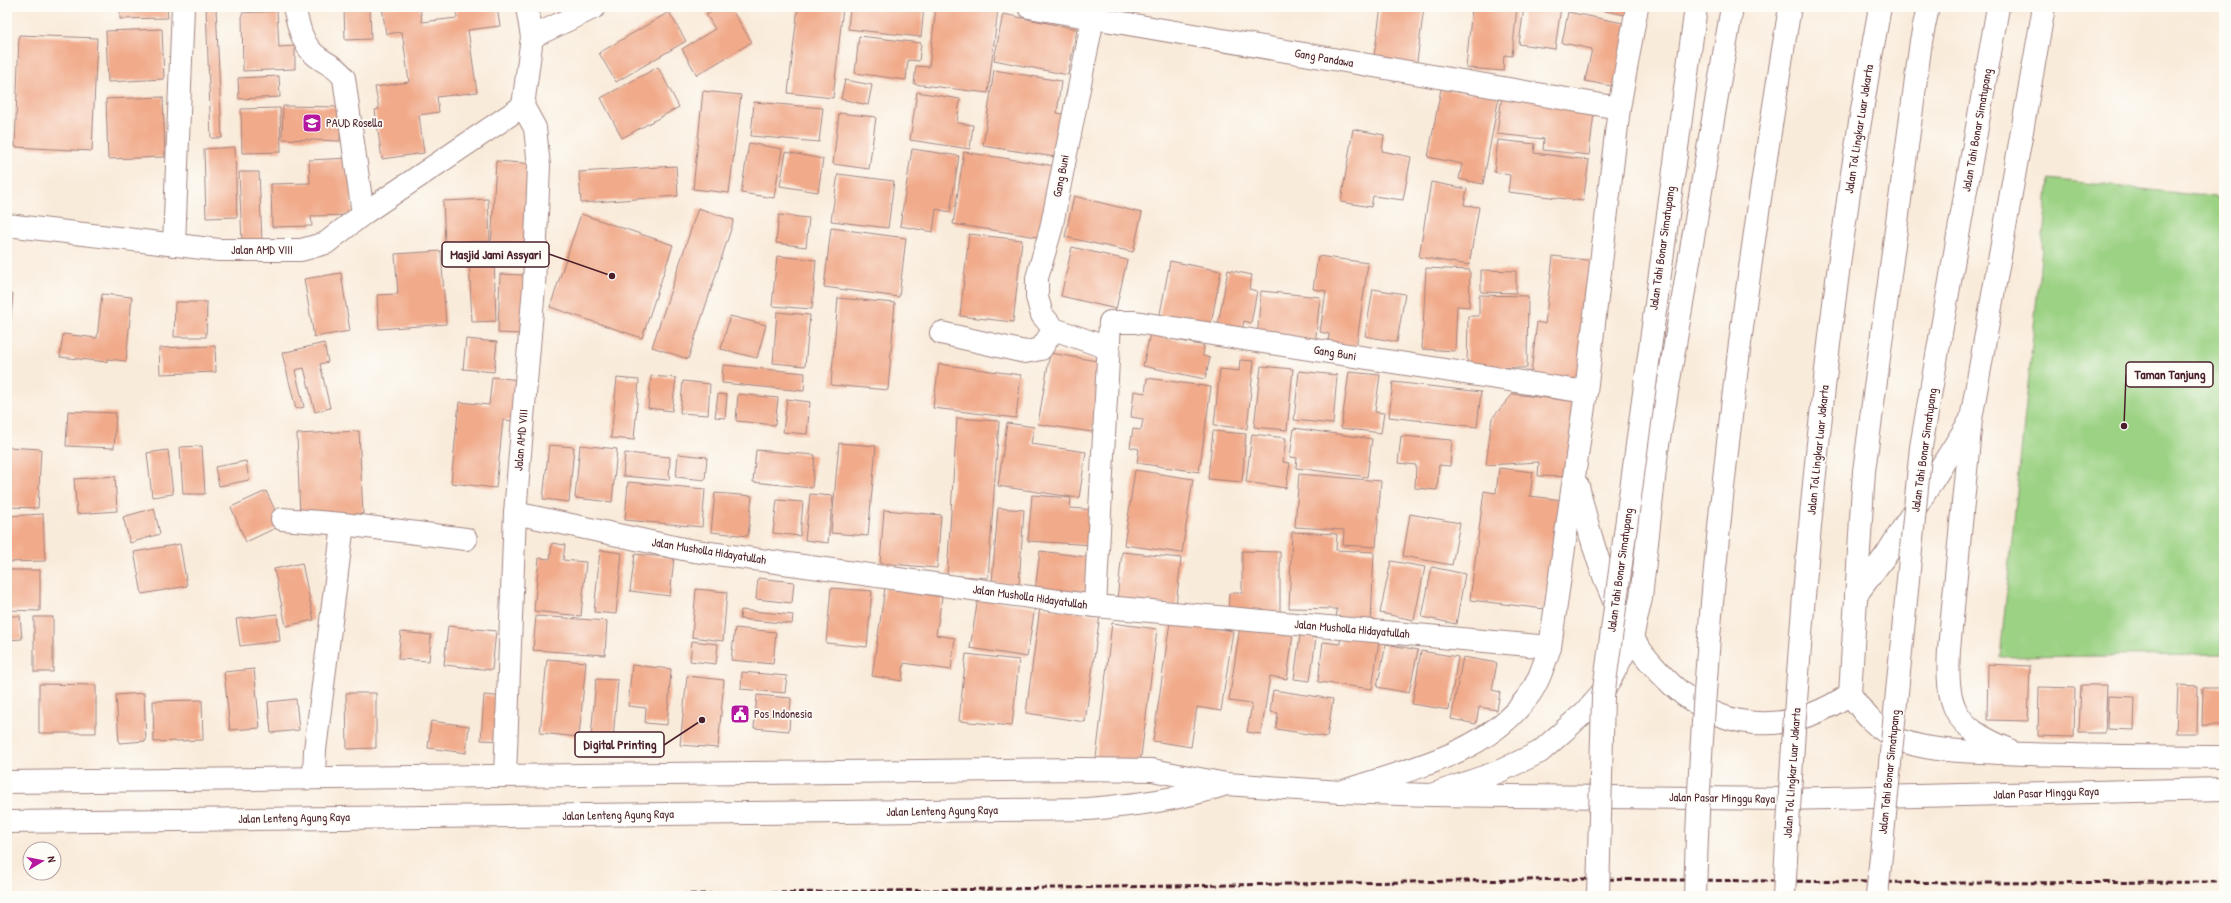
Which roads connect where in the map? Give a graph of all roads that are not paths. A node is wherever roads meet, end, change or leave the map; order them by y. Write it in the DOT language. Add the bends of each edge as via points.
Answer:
graph roads {
  1 [pos="183,7"];
  2 [pos="294,7"];
  3 [pos="526,7"];
  4 [pos="595,7"];
  5 [pos="1029,7"];
  6 [pos="1637,7"];
  7 [pos="1696,7"];
  8 [pos="1732,7"];
  9 [pos="1790,7"];
  10 [pos="1880,7"];
  11 [pos="1928,7"];
  12 [pos="1998,7"];
  13 [pos="2044,7"];
  14 [pos="1093,18"];
  15 [pos="532,37"];
  16 [pos="523,106"];
  17 [pos="1619,108"];
  18 [pos="363,214"];
  19 [pos="7,225"];
  20 [pos="174,245"];
  21 [pos="1054,329"];
  22 [pos="941,333"];
  23 [pos="1108,348"];
  24 [pos="1586,392"];
  25 [pos="1971,419"];
  26 [pos="1575,474"];
  27 [pos="515,513"];
  28 [pos="282,519"];
  29 [pos="342,524"];
  30 [pos="466,539"];
  31 [pos="1856,596"];
  32 [pos="1095,606"];
  33 [pos="1632,638"];
  34 [pos="1550,646"];
  35 [pos="1850,694"];
  36 [pos="2018,754"];
  37 [pos="2224,757"];
  38 [pos="505,776"];
  39 [pos="314,778"];
  40 [pos="7,782"];
  41 [pos="1226,784"];
  42 [pos="2224,788"];
  43 [pos="1341,792"];
  44 [pos="1431,795"];
  45 [pos="7,822"];
  46 [pos="1598,896"];
  47 [pos="1695,896"];
  48 [pos="1784,896"];
  49 [pos="1877,896"];
  1 -- 20 [label="main road"];
  2 -- 18 [label="main road" via="299,31 313,53 338,69 344,78"];
  3 -- 15 [label="main road"];
  4 -- 15 [label="main road"];
  5 -- 14 [label="main road, Gang Pandawa"];
  6 -- 17 [label="main road"];
  7 -- 46 [label="main road, Jalan Tahi Bonar Simatupang, bridge" via="1603,697"];
  8 -- 33 [label="main road" via="1657,451 1641,598"];
  9 -- 47 [label="main road, bridge" via="1762,183 1719,520 1697,822"];
  10 -- 48 [label="main road, Jalan Tol Lingkar Luar Jakarta, bridge" via="1843,229 1826,373 1808,549"];
  11 -- 31 [label="main road" via="1920,41 1864,471"];
  12 -- 49 [label="main road, Jalan Tahi Bonar Simatupang, bridge" via="1921,446"];
  13 -- 25 [label="main road"];
  14 -- 17 [label="main road, Gang Pandawa"];
  14 -- 21 [label="main road, Gang Buni" via="1051,229 1037,278 1037,297 1042,315"];
  15 -- 16 [label="main road"];
  16 -- 18 [label="main road, Jalan AMD VIII"];
  16 -- 27 [label="main road, Jalan AMD VIII" via="535,128 539,166 534,286"];
  17 -- 24 [label="main road"];
  18 -- 20 [label="main road, Jalan AMD VIII" via="326,243 301,250 219,250"];
  19 -- 20 [label="main road, Jalan AMD VIII"];
  21 -- 22 [label="main road" via="1041,349 1025,352"];
  21 -- 23 [label="main road"];
  23 -- 24 [label="main road, Gang Buni" via="1110,322 1135,322"];
  23 -- 32 [label="main road, Gang Buni"];
  24 -- 26 [label="main road"];
  25 -- 31 [label="main road" via="1886,555"];
  25 -- 36 [label="main road" via="1950,634 1948,684 1955,710 1967,726 1982,738"];
  26 -- 33 [label="main road" via="1594,550"];
  26 -- 34 [label="main road"];
  27 -- 32 [label="main road, Jalan Musholla Hidayatullah" via="688,550"];
  27 -- 38 [label="main road, Jalan AMD VIII"];
  28 -- 29 [label="main road"];
  29 -- 30 [label="main road"];
  29 -- 39 [label="main road" via="315,750"];
  31 -- 35 [label="main road"];
  32 -- 34 [label="main road, Jalan Musholla Hidayatullah"];
  33 -- 35 [label="main road" via="1653,665 1684,695 1711,712 1734,720 1758,724 1802,718 1835,704"];
  33 -- 44 [label="main road" via="1605,689 1585,712 1540,752 1498,772"];
  34 -- 43 [label="main road" via="1527,699 1508,719 1480,740 1453,754"];
  35 -- 36 [label="main road" via="1877,727 1900,740 1934,748"];
  36 -- 37 [label="main road"];
  38 -- 39 [label="main road, Jalan Lenteng Agung Raya"];
  38 -- 41 [label="main road, Jalan Lenteng Agung Raya" via="1080,768 1152,770"];
  39 -- 40 [label="main road, Jalan Lenteng Agung Raya"];
  41 -- 43 [label="main road, Jalan Lenteng Agung Raya"];
  41 -- 45 [label="main road, Jalan Lenteng Agung Raya" via="1191,796 1145,804 1088,809"];
  42 -- 44 [label="main road, Jalan Pasar Minggu Raya" via="1791,799"];
  43 -- 44 [label="main road, Jalan Pasar Minggu Raya"];
}
